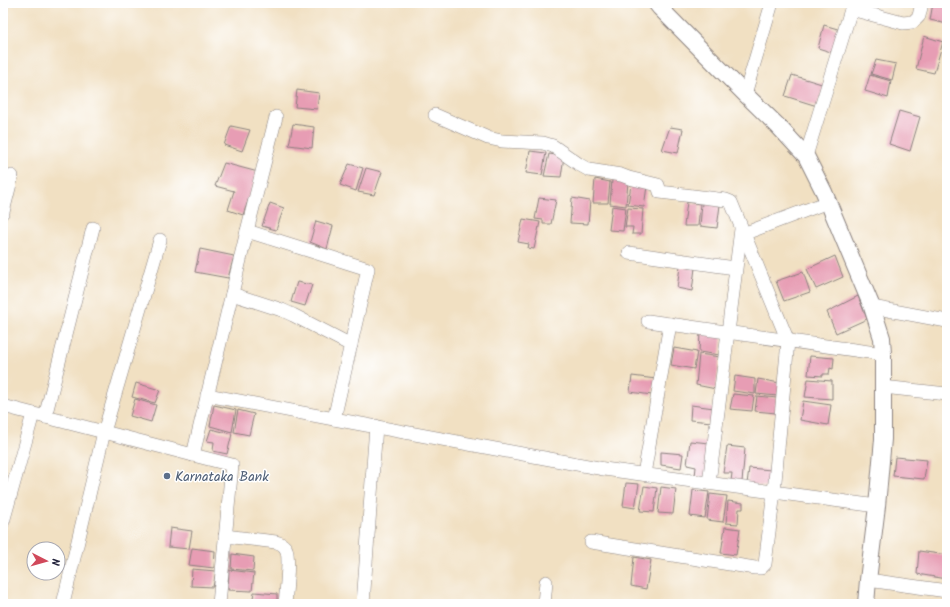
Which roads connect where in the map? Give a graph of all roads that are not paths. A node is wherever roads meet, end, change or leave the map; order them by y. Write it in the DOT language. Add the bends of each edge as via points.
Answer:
graph roads {
  1 [pos="656,3"];
  2 [pos="772,3"];
  3 [pos="922,3"];
  4 [pos="852,6"];
  5 [pos="745,94"];
  6 [pos="435,114"];
  7 [pos="276,118"];
  8 [pos="808,160"];
  9 [pos="12,176"];
  10 [pos="826,197"];
  11 [pos="3,212"];
  12 [pos="93,228"];
  13 [pos="247,231"];
  14 [pos="742,231"];
  15 [pos="160,240"];
  16 [pos="629,253"];
  17 [pos="736,268"];
  18 [pos="232,294"];
  19 [pos="872,307"];
  20 [pos="648,321"];
  21 [pos="947,322"];
  22 [pos="670,324"];
  23 [pos="728,332"];
  24 [pos="788,341"];
  25 [pos="351,345"];
  26 [pos="883,354"];
  27 [pos="883,387"];
  28 [pos="947,394"];
  29 [pos="207,395"];
  30 [pos="3,406"];
  31 [pos="39,416"];
  32 [pos="334,419"];
  33 [pos="376,426"];
  34 [pos="104,432"];
  35 [pos="193,455"];
  36 [pos="644,474"];
  37 [pos="709,483"];
  38 [pos="774,492"];
  39 [pos="877,506"];
  40 [pos="3,522"];
  41 [pos="225,536"];
  42 [pos="591,542"];
  43 [pos="868,580"];
  44 [pos="546,582"];
  45 [pos="947,592"];
  46 [pos="63,604"];
  47 [pos="220,604"];
  48 [pos="285,604"];
  49 [pos="363,604"];
  50 [pos="544,604"];
  51 [pos="866,604"];
  1 -- 5 [label="street"];
  2 -- 5 [label="street"];
  3 -- 4 [label="street" via="919,16 913,22 903,23"];
  4 -- 8 [label="street"];
  5 -- 8 [label="street"];
  6 -- 14 [label="street" via="488,138 548,144 589,170 658,184 660,192 726,200 731,202"];
  7 -- 13 [label="street"];
  8 -- 10 [label="street"];
  9 -- 11 [label="street"];
  10 -- 14 [label="street"];
  10 -- 19 [label="street"];
  12 -- 31 [label="street"];
  13 -- 18 [label="street"];
  13 -- 25 [label="street" via="368,269"];
  14 -- 17 [label="street"];
  14 -- 24 [label="street"];
  15 -- 34 [label="street"];
  16 -- 17 [label="street"];
  17 -- 23 [label="street"];
  18 -- 25 [label="street" via="282,310"];
  18 -- 29 [label="street"];
  19 -- 21 [label="street"];
  19 -- 26 [label="street" via="882,338"];
  20 -- 22 [label="street"];
  22 -- 23 [label="street"];
  22 -- 36 [label="street"];
  23 -- 24 [label="street"];
  23 -- 37 [label="street"];
  24 -- 26 [label="street"];
  24 -- 38 [label="street"];
  25 -- 32 [label="street"];
  26 -- 27 [label="street"];
  27 -- 28 [label="street"];
  27 -- 39 [label="street" via="883,439"];
  29 -- 32 [label="street"];
  29 -- 35 [label="street"];
  30 -- 31 [label="street"];
  31 -- 34 [label="street"];
  31 -- 40 [label="street"];
  32 -- 33 [label="street"];
  33 -- 36 [label="street" via="604,469"];
  33 -- 49 [label="street"];
  34 -- 35 [label="street"];
  34 -- 46 [label="street"];
  35 -- 41 [label="street" via="232,465"];
  36 -- 37 [label="street"];
  37 -- 38 [label="street"];
  38 -- 39 [label="street"];
  38 -- 42 [label="street" via="765,564 761,568"];
  39 -- 43 [label="street"];
  41 -- 47 [label="street"];
  41 -- 48 [label="street" via="282,544 288,557"];
  43 -- 45 [label="street"];
  43 -- 51 [label="street"];
  44 -- 50 [label="street"];
}
